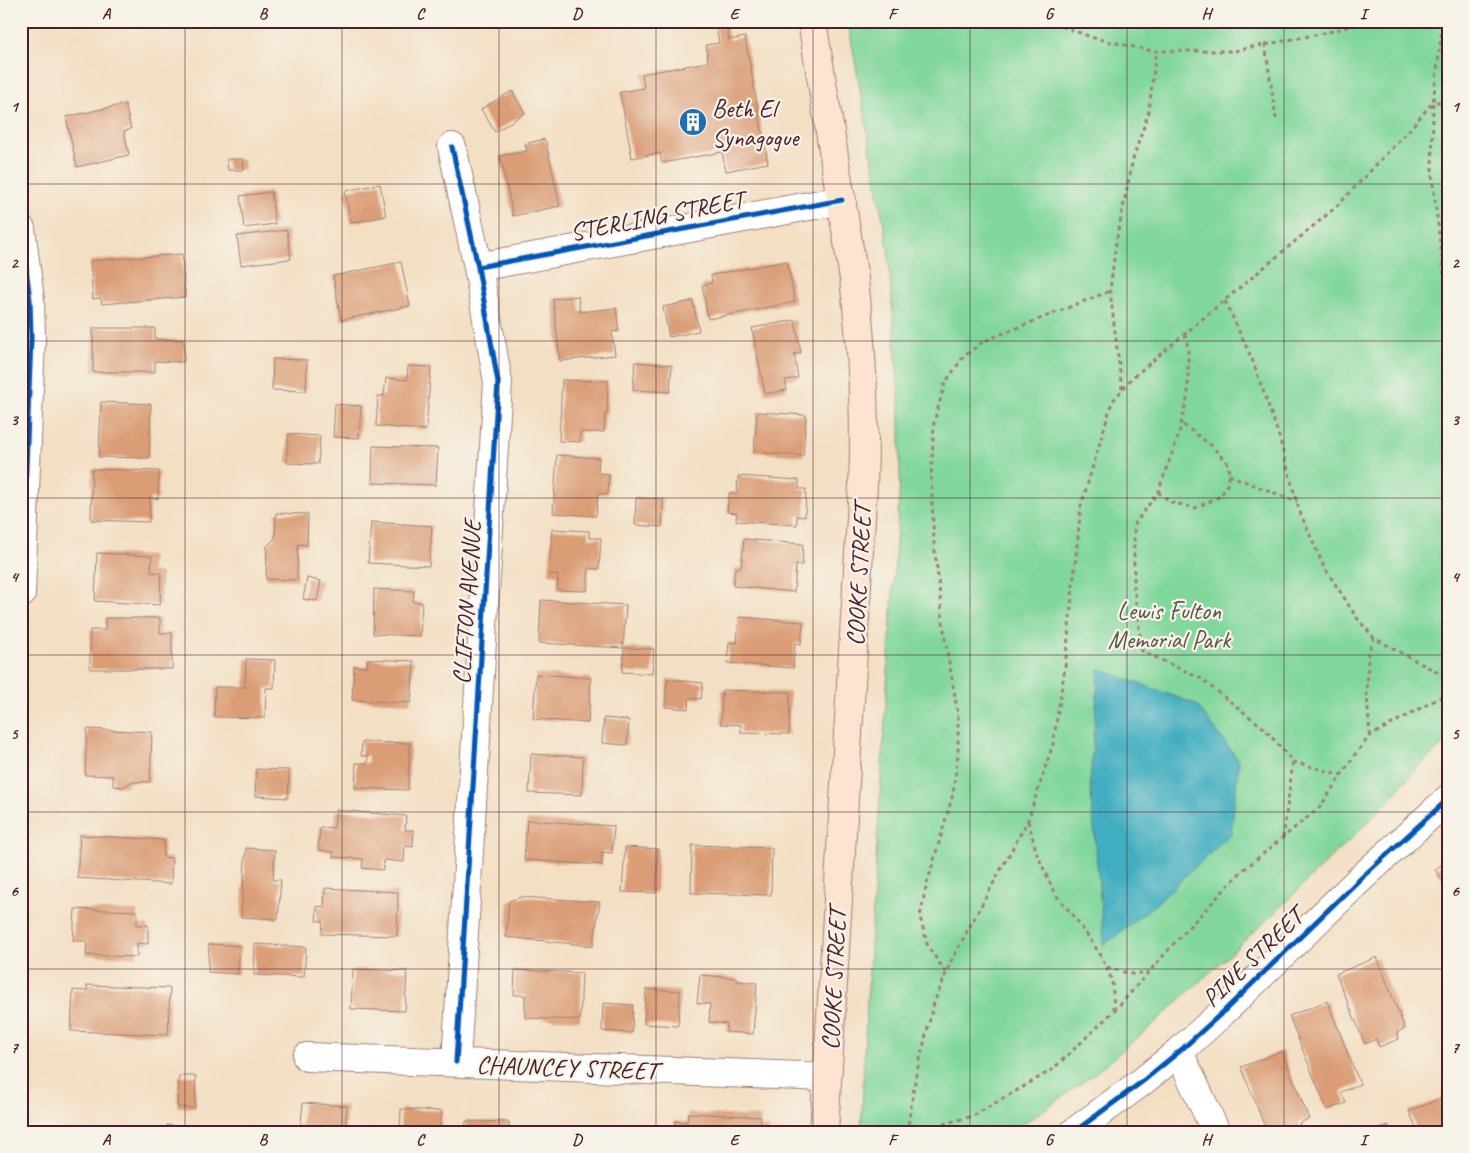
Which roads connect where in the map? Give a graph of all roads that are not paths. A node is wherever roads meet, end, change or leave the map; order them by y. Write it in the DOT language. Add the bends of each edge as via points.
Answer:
graph roads {
  1 [pos="812,21"];
  2 [pos="452,147"];
  3 [pos="842,200"];
  4 [pos="21,229"];
  5 [pos="478,267"];
  6 [pos="21,594"];
  7 [pos="1448,799"];
  8 [pos="1179,1052"];
  9 [pos="307,1057"];
  10 [pos="456,1062"];
  11 [pos="827,1077"];
  12 [pos="824,1132"];
  13 [pos="1074,1132"];
  14 [pos="1216,1132"];
  1 -- 3 [label="main road, COOKE STREET"];
  2 -- 5 [label="street, CLIFTON AVENUE"];
  3 -- 5 [label="street, STERLING STREET"];
  3 -- 11 [label="main road, COOKE STREET" via="858,318 865,446"];
  4 -- 6 [label="street" via="31,338"];
  5 -- 10 [label="street, CLIFTON AVENUE" via="498,382"];
  7 -- 8 [label="street, PINE STREET"];
  8 -- 13 [label="street, PINE STREET"];
  8 -- 14 [label="street"];
  9 -- 10 [label="street, CHAUNCEY STREET"];
  10 -- 11 [label="street, CHAUNCEY STREET"];
  11 -- 12 [label="main road, COOKE STREET"];
}
